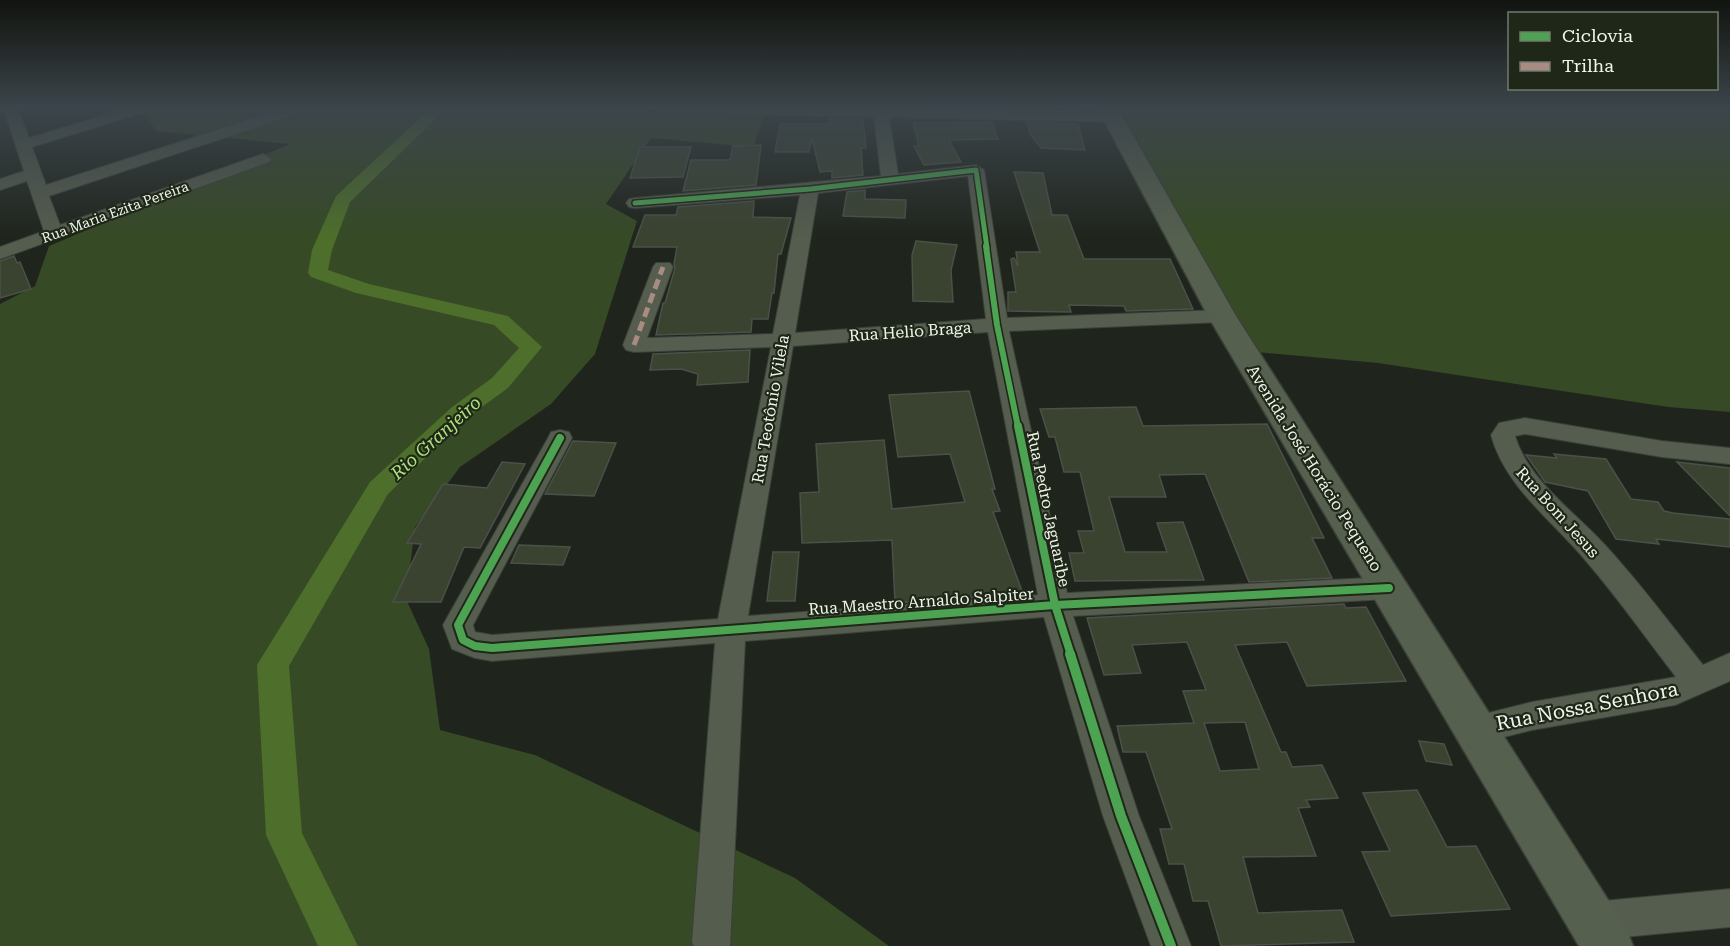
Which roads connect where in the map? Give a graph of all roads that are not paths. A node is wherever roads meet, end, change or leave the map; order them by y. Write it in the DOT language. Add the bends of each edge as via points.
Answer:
graph roads {
  1 [pos="25,151"];
  2 [pos="168,151"];
  3 [pos="886,151"];
  4 [pos="1131,151"];
  5 [pos="263,159"];
  6 [pos="33,174"];
  7 [pos="890,180"];
  8 [pos="0,185"];
  9 [pos="810,189"];
  10 [pos="40,193"];
  11 [pos="635,203"];
  12 [pos="54,234"];
  13 [pos="0,253"];
  14 [pos="663,267"];
  15 [pos="1222,316"];
  16 [pos="997,325"];
  17 [pos="782,340"];
  18 [pos="560,438"];
  19 [pos="1730,456"];
  20 [pos="1389,588"];
  21 [pos="1054,605"];
  22 [pos="731,629"];
  23 [pos="1730,666"];
  24 [pos="1698,682"];
  25 [pos="1476,729"];
  26 [pos="1730,908"];
  27 [pos="1600,934"];
  28 [pos="712,942"];
  29 [pos="1171,946"];
  1 -- 6 [label="street"];
  2 -- 10 [label="street"];
  3 -- 7 [label="street"];
  4 -- 15 [label="street, Avenida José Horácio Pequeno"];
  5 -- 12 [label="street, Rua Maria Ezita Pereira"];
  6 -- 8 [label="street"];
  6 -- 10 [label="street"];
  7 -- 9 [label="street"];
  7 -- 16 [label="street, Rua Pedro Jaguaribe" via="976,170"];
  9 -- 11 [label="street"];
  9 -- 17 [label="street, Rua Teotônio Vilela"];
  10 -- 12 [label="street"];
  12 -- 13 [label="street, Rua Maria Ezita Pereira"];
  14 -- 17 [label="street, Rua Helio Braga" via="634,345"];
  15 -- 16 [label="street, Rua Helio Braga"];
  15 -- 20 [label="street, Avenida José Horácio Pequeno"];
  16 -- 17 [label="street, Rua Helio Braga"];
  16 -- 21 [label="street, Rua Pedro Jaguaribe"];
  17 -- 22 [label="street, Rua Teotônio Vilela"];
  18 -- 22 [label="street, Rua Maestro Arnaldo Salpiter" via="458,626 463,640 492,648"];
  19 -- 24 [label="street, Rua Bom Jesus" via="1525,426 1508,429 1503,435 1515,465 1594,550"];
  20 -- 21 [label="street, Rua Maestro Arnaldo Salpiter"];
  20 -- 25 [label="street, Avenida José Horácio Pequeno"];
  21 -- 22 [label="street, Rua Maestro Arnaldo Salpiter"];
  21 -- 29 [label="street, Rua Pedro Jaguaribe" via="1121,816"];
  22 -- 28 [label="street, Rua Teotônio Vilela"];
  23 -- 24 [label="street, Rua Nossa Senhora"];
  24 -- 25 [label="street, Rua Nossa Senhora" via="1676,691"];
  25 -- 27 [label="street, Avenida José Horácio Pequeno"];
  26 -- 27 [label="street"];
}
